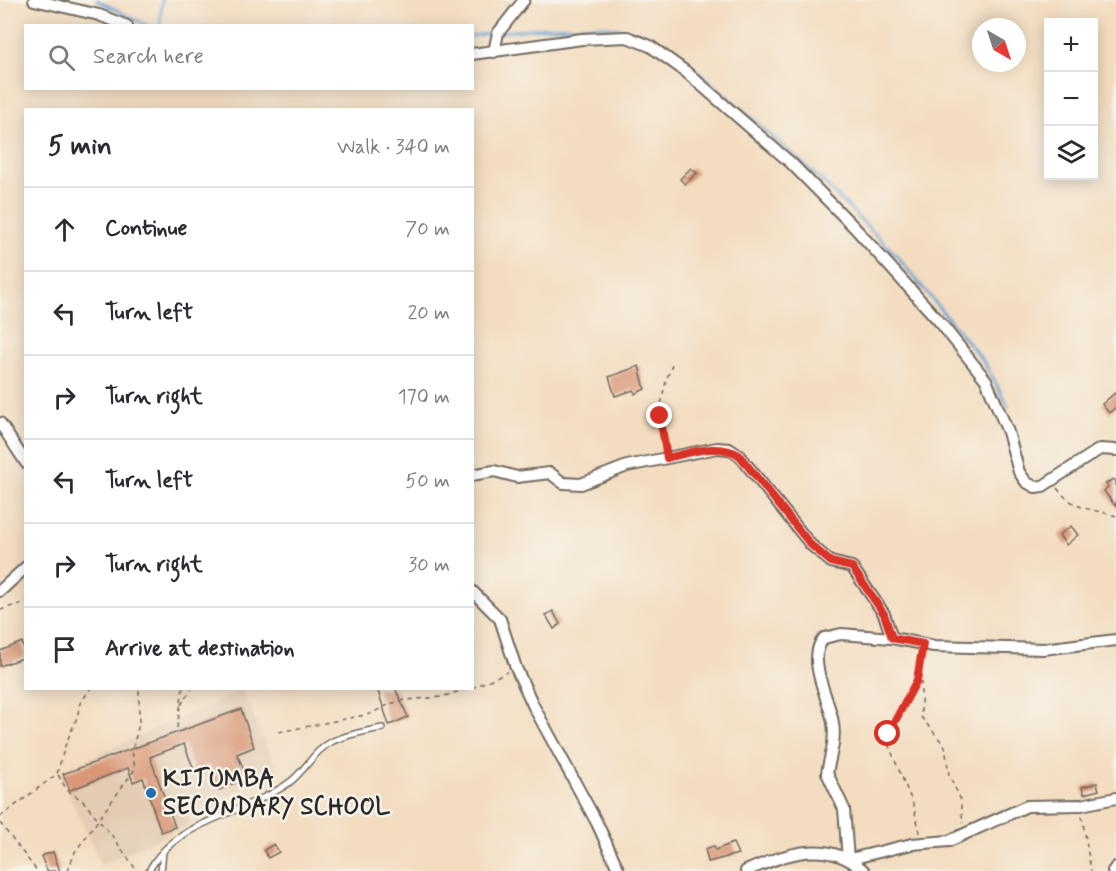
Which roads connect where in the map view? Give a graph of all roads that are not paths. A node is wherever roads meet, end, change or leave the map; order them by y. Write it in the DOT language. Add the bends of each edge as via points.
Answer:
graph roads {
  1 [pos="33,0"];
  2 [pos="524,0"];
  3 [pos="122,24"];
  4 [pos="494,52"];
  5 [pos="474,54"];
  6 [pos="0,423"];
  7 [pos="1116,450"];
  8 [pos="24,460"];
  9 [pos="474,475"];
  10 [pos="24,569"];
  11 [pos="0,591"];
  12 [pos="474,593"];
  13 [pos="892,638"];
  14 [pos="1116,640"];
  15 [pos="382,728"];
  16 [pos="1116,798"];
  17 [pos="164,850"];
  18 [pos="849,859"];
  19 [pos="1116,867"];
  20 [pos="149,871"];
  21 [pos="161,871"];
  22 [pos="619,871"];
  23 [pos="746,871"];
  24 [pos="864,871"];
  25 [pos="1113,871"];
  1 -- 3 [label="street"];
  2 -- 4 [label="street" via="498,33"];
  4 -- 5 [label="street"];
  4 -- 7 [label="street" via="582,39 627,37 650,46 685,70 792,163 900,276 986,381 1026,482 1035,487 1050,483 1100,449"];
  6 -- 8 [label="street"];
  9 -- 13 [label="street" via="494,471 517,477 550,473 563,483 581,484 627,466 729,449 739,455 811,545 831,562 852,567 884,614"];
  10 -- 11 [label="street"];
  12 -- 22 [label="street" via="500,619 516,668 550,741"];
  13 -- 14 [label="street" via="923,644 1043,649"];
  13 -- 18 [label="street" via="830,634 817,649 821,687 833,722 834,748 827,773 844,809"];
  15 -- 17 [label="lane" via="334,741 290,782 185,834"];
  16 -- 18 [label="street" via="1081,805 1027,806 949,841"];
  17 -- 20 [label="lane"];
  17 -- 21 [label="lane"];
  18 -- 23 [label="street" via="810,849"];
  18 -- 24 [label="street"];
  19 -- 25 [label="street"];
}
